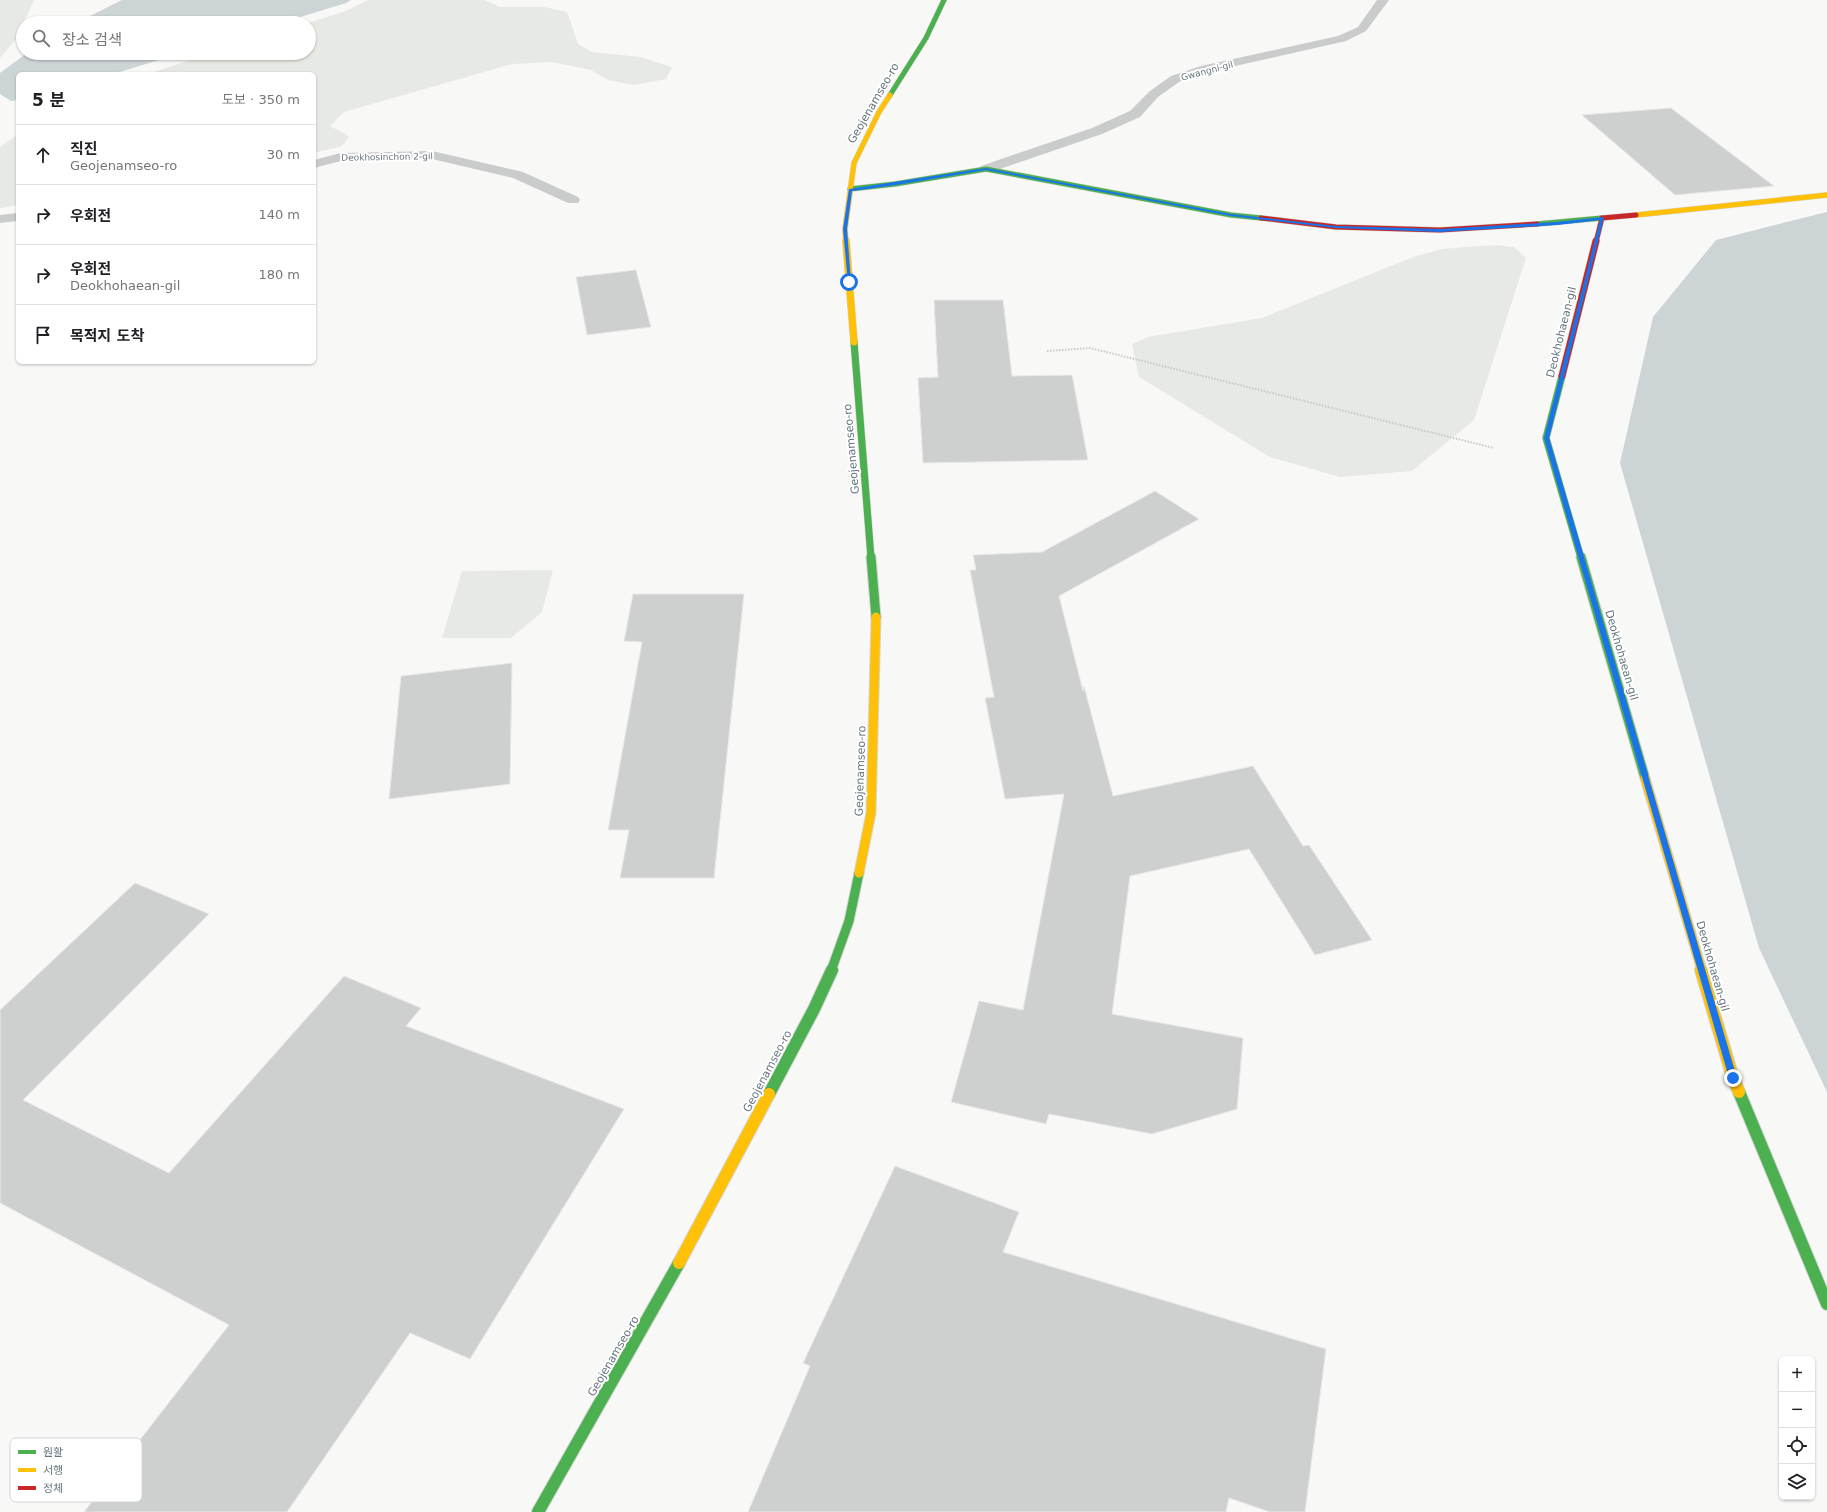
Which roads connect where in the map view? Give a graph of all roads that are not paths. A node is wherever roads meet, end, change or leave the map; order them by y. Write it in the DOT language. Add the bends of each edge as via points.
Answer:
graph roads {
  1 [pos="944,0"];
  2 [pos="1383,0"];
  3 [pos="316,163"];
  4 [pos="986,169"];
  5 [pos="850,190"];
  6 [pos="1827,195"];
  7 [pos="573,200"];
  8 [pos="16,217"];
  9 [pos="1602,218"];
  10 [pos="0,219"];
  11 [pos="1827,1304"];
  12 [pos="538,1512"];
  1 -- 5 [label="street, Geojenamseo-ro" via="926,38 879,112 854,162"];
  2 -- 4 [label="lane, Gwangni-gil" via="1362,29 1342,39 1201,70 1175,79 1154,94 1135,114 1097,131"];
  3 -- 7 [label="lane, Deokhosinchon 2-gil" via="341,157 432,155 518,175"];
  4 -- 5 [label="street"];
  4 -- 9 [label="street" via="1231,215 1336,227 1440,230"];
  5 -- 12 [label="street, Geojenamseo-ro" via="845,229 876,615 871,813 849,921 831,970 794,1045 668,1283"];
  6 -- 9 [label="street"];
  8 -- 10 [label="lane"];
  9 -- 11 [label="street, Deokhohaean-gil" via="1546,438 1733,1078"];
}
